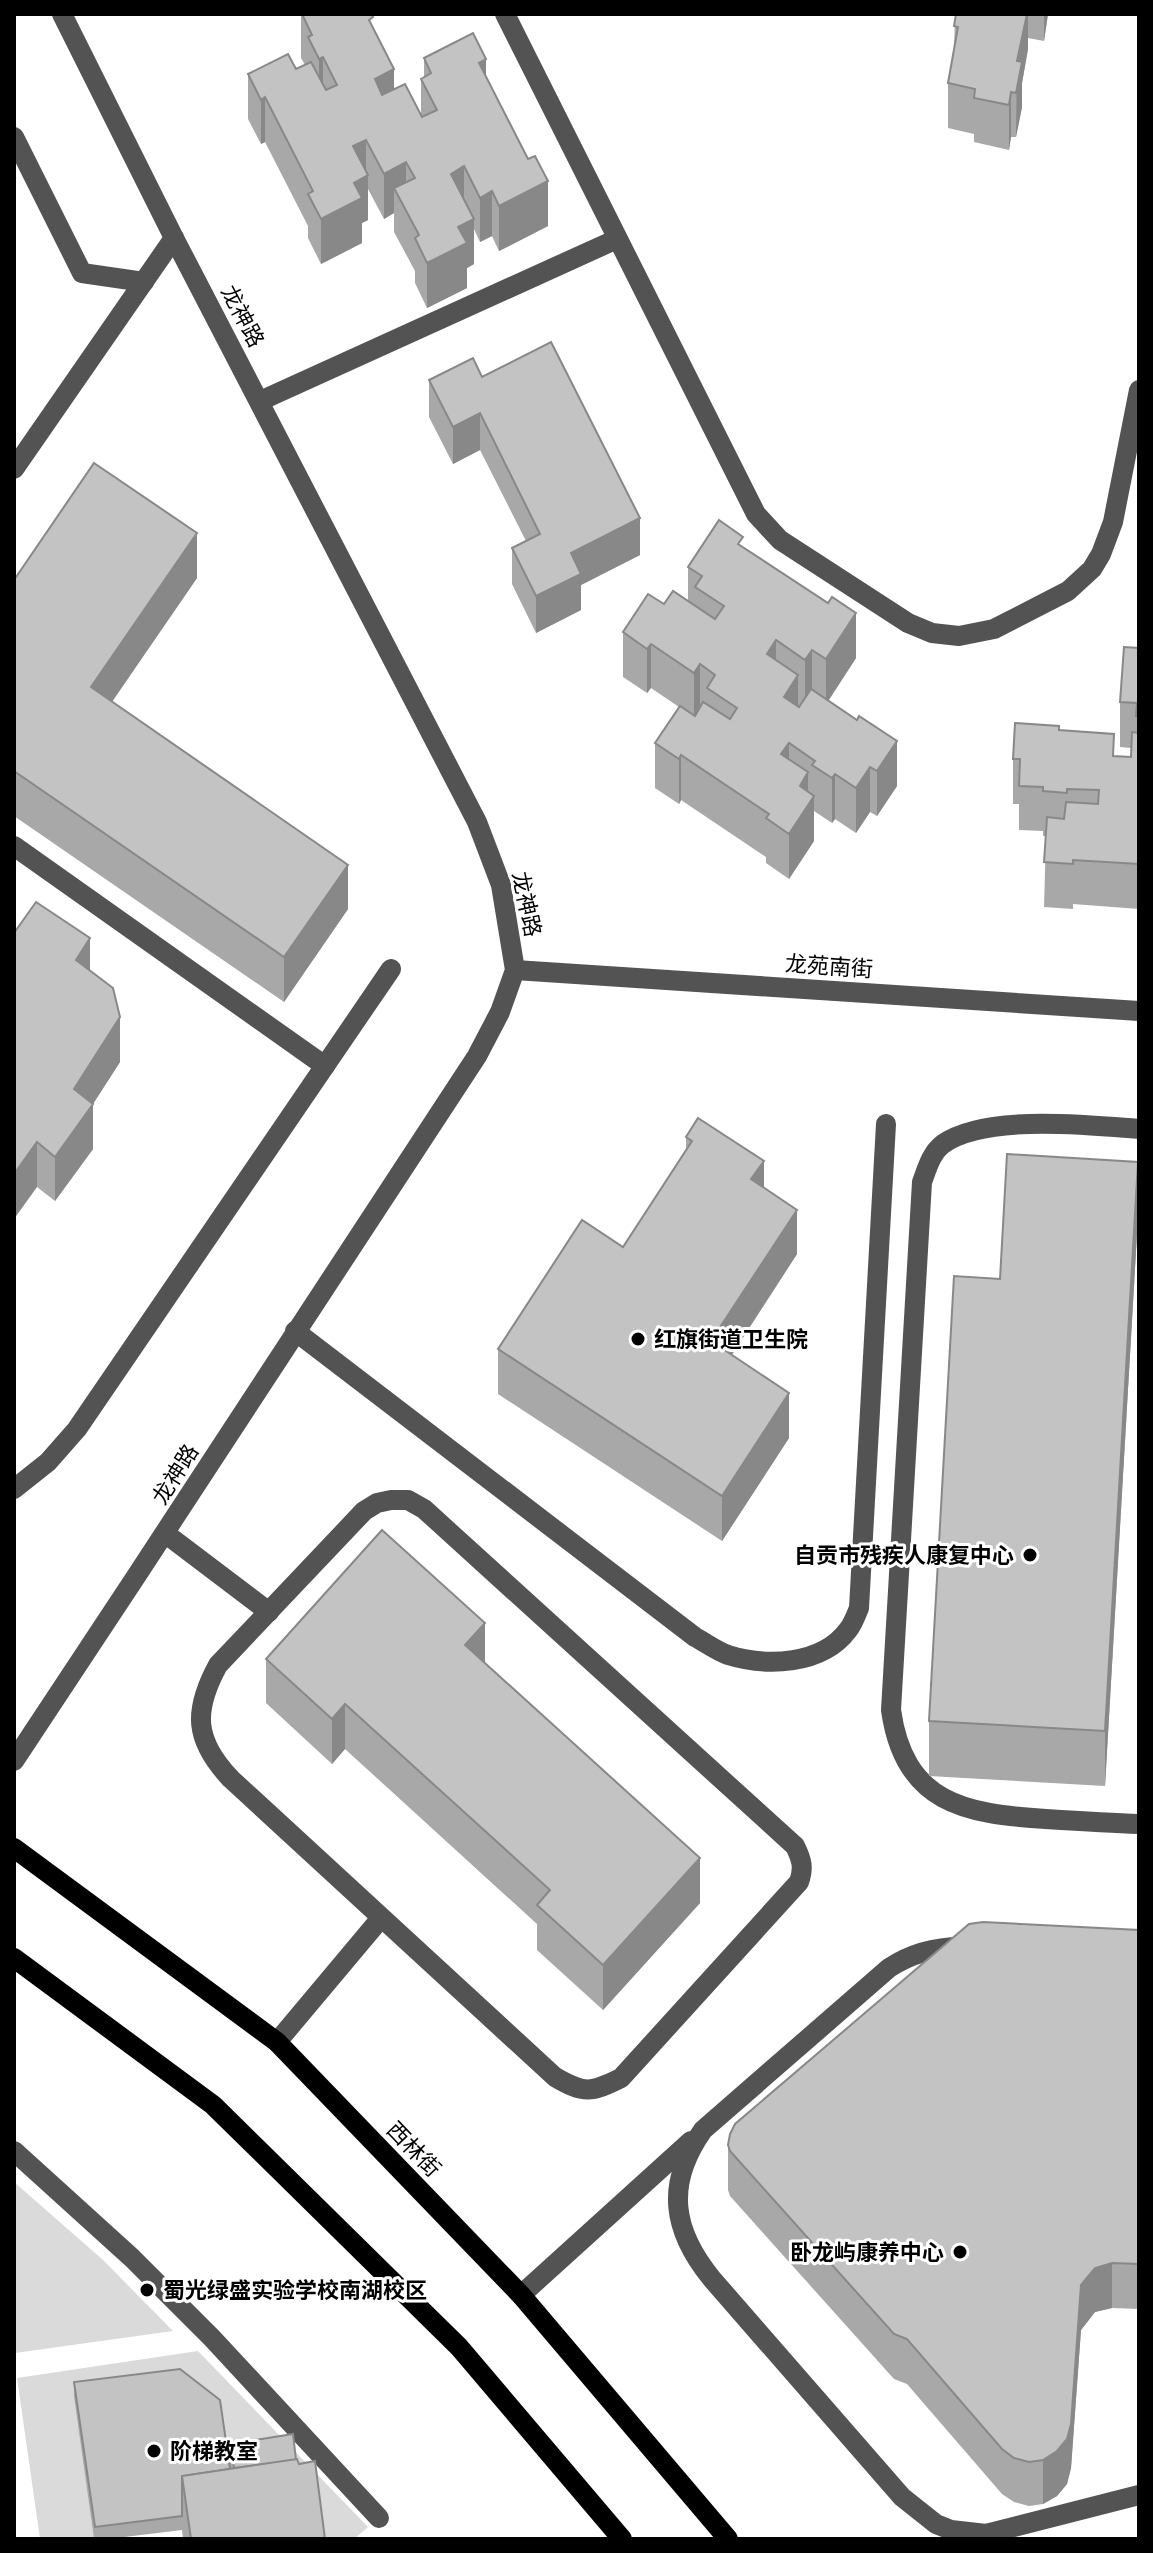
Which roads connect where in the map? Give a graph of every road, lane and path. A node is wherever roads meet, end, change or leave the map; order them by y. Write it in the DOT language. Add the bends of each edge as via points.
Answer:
graph roads {
  1 [pos="62,14"];
  2 [pos="505,14"];
  3 [pos="14,137"];
  4 [pos="174,238"];
  5 [pos="617,239"];
  6 [pos="144,282"];
  7 [pos="1139,390"];
  8 [pos="260,401"];
  9 [pos="14,469"];
  10 [pos="14,846"];
  11 [pos="391,969"];
  12 [pos="515,970"];
  13 [pos="1139,1011"];
  14 [pos="325,1066"];
  15 [pos="886,1124"];
  16 [pos="1139,1129"];
  17 [pos="295,1331"];
  18 [pos="14,1489"];
  19 [pos="166,1534"];
  20 [pos="269,1612"];
  21 [pos="14,1761"];
  22 [pos="1139,1824"];
  23 [pos="14,1848"];
  24 [pos="381,1918"];
  25 [pos="990,1949"];
  26 [pos="14,1958"];
  27 [pos="277,2042"];
  28 [pos="703,2130"];
  29 [pos="14,2151"];
  30 [pos="521,2295"];
  31 [pos="1139,2495"];
  32 [pos="379,2518"];
  33 [pos="622,2539"];
  34 [pos="728,2539"];
  1 -- 4 [label="street, 龙神路"];
  2 -- 5 [label="street"];
  3 -- 6 [label="street" via="82,273"];
  4 -- 6 [label="street"];
  4 -- 8 [label="street, 龙神路"];
  5 -- 7 [label="street" via="756,514 780,540 932,633 959,636 994,629 1068,591 1092,569 1113,522"];
  5 -- 8 [label="street"];
  6 -- 9 [label="street"];
  8 -- 12 [label="street, 龙神路" via="477,822 501,885"];
  10 -- 14 [label="street"];
  11 -- 14 [label="street"];
  12 -- 13 [label="street, 龙苑南街"];
  12 -- 17 [label="street, 龙神路" via="477,1056"];
  14 -- 18 [label="street" via="77,1429"];
  15 -- 17 [label="street" via="859,1608 849,1629 831,1647 808,1657 753,1660 726,1654 695,1637"];
  16 -- 22 [label="street" via="1003,1125 942,1145 929,1162 922,1182 891,1710 902,1756 925,1784 957,1805 1009,1816"];
  17 -- 19 [label="street, 龙神路"];
  19 -- 20 [label="street"];
  19 -- 21 [label="street, 龙神路"];
  20 -- 24 [label="street" via="218,1665 204,1691 204,1742 231,1779"];
  20 -- 24 [label="street" via="364,1511 377,1503 408,1500 795,1846 803,1871 799,1882 621,2078 589,2091 555,2077"];
  23 -- 27 [label="main road, 西林街"];
  24 -- 27 [label="street"];
  25 -- 28 [label="street" via="928,1950 889,1968"];
  26 -- 33 [label="main road" via="213,2105 459,2347"];
  27 -- 30 [label="main road, 西林街"];
  28 -- 30 [label="street"];
  28 -- 31 [label="street" via="685,2161 678,2198 694,2257 923,2516 951,2530 986,2534"];
  29 -- 32 [label="street" via="212,2338"];
  30 -- 34 [label="main road, 西林街"];
}
